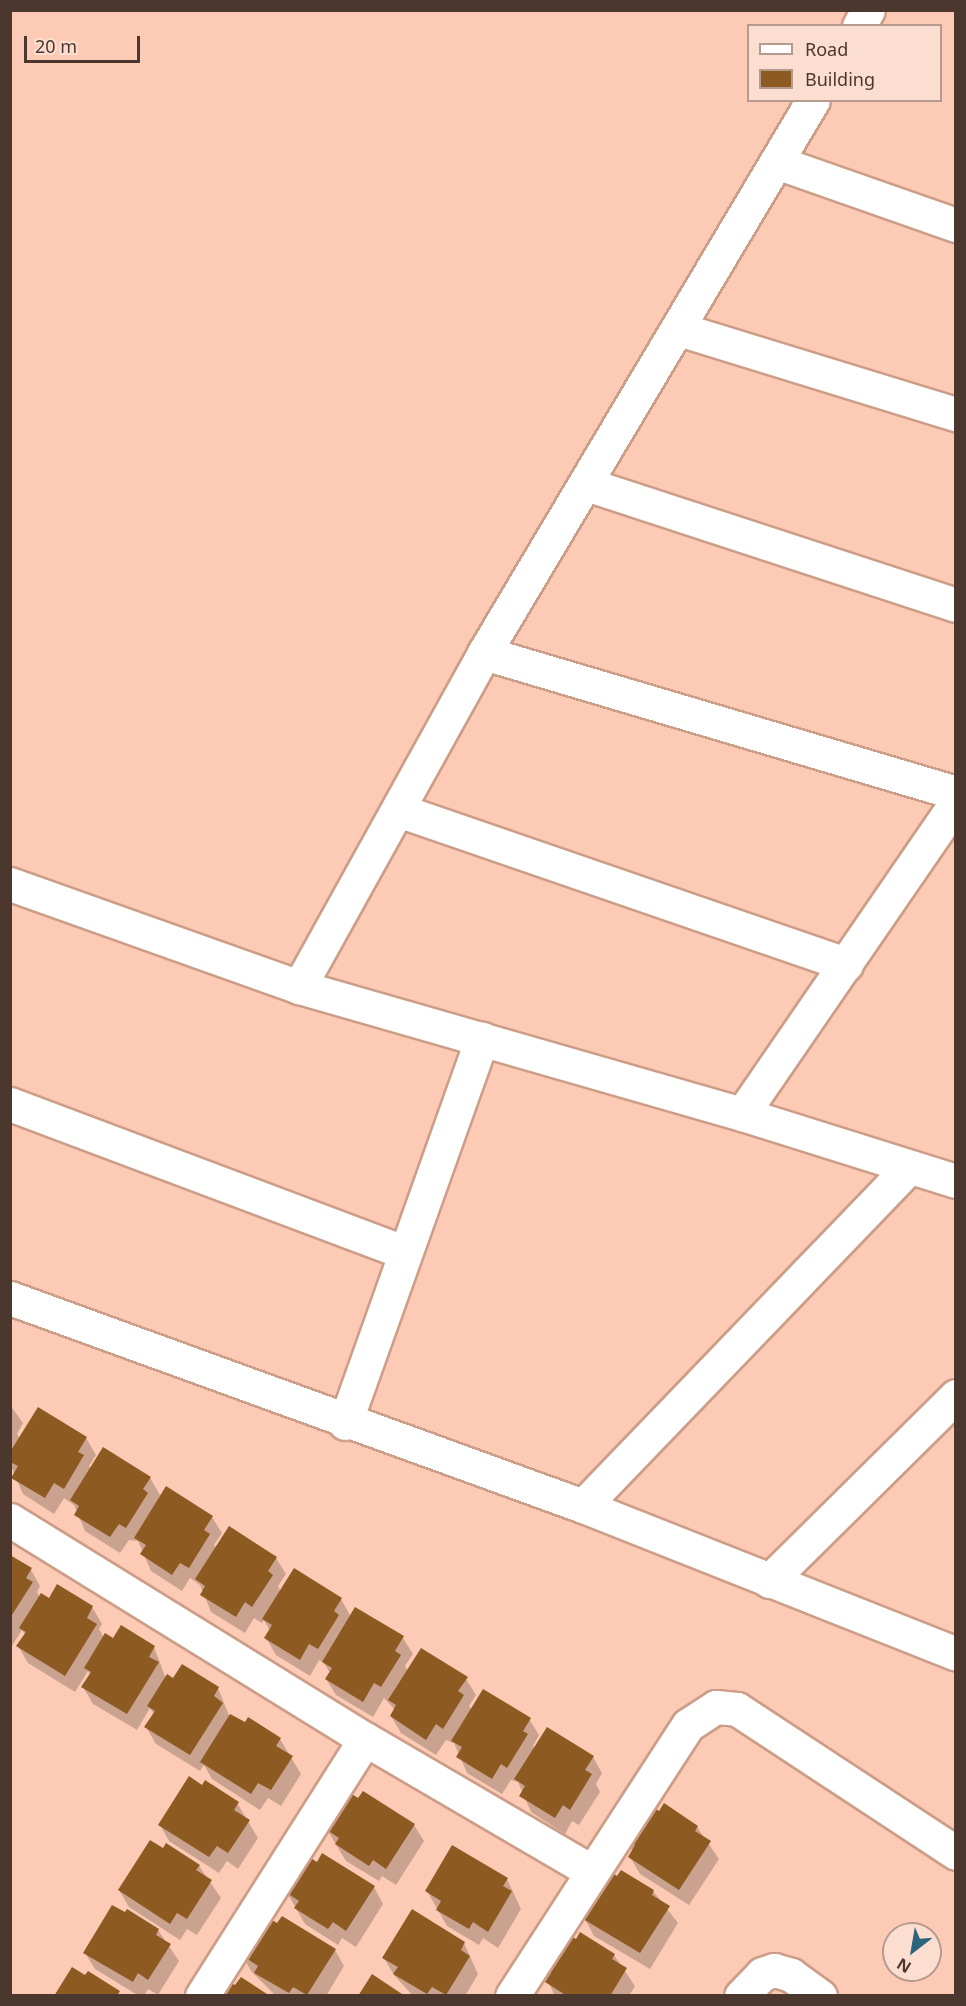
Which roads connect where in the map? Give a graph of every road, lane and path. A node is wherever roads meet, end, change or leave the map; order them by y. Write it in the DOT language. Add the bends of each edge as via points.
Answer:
graph roads {
  1 [pos="868,10"];
  2 [pos="860,24"];
  3 [pos="812,102"];
  4 [pos="776,162"];
  5 [pos="956,225"];
  6 [pos="679,329"];
  7 [pos="956,414"];
  8 [pos="586,484"];
  9 [pos="956,605"];
  10 [pos="484,652"];
  11 [pos="956,793"];
  12 [pos="956,803"];
  13 [pos="398,810"];
  14 [pos="10,884"];
  15 [pos="846,964"];
  16 [pos="298,987"];
  17 [pos="482,1039"];
  18 [pos="10,1104"];
  19 [pos="742,1113"];
  20 [pos="909,1167"];
  21 [pos="956,1181"];
  22 [pos="403,1252"];
  23 [pos="10,1298"];
  24 [pos="956,1396"];
  25 [pos="345,1422"];
  26 [pos="583,1506"];
  27 [pos="10,1520"];
  28 [pos="769,1581"];
  29 [pos="955,1652"];
  30 [pos="365,1739"];
  31 [pos="956,1853"];
  32 [pos="591,1871"];
  33 [pos="202,1995"];
  34 [pos="512,1995"];
  35 [pos="741,1995"];
  36 [pos="820,1995"];
  1 -- 2 [label="street"];
  3 -- 4 [label="street"];
  4 -- 5 [label="street"];
  4 -- 6 [label="street"];
  6 -- 7 [label="street"];
  6 -- 8 [label="street"];
  8 -- 9 [label="street"];
  8 -- 10 [label="street"];
  10 -- 11 [label="street"];
  10 -- 13 [label="street"];
  12 -- 15 [label="street"];
  13 -- 15 [label="street"];
  13 -- 16 [label="street"];
  14 -- 16 [label="street"];
  15 -- 19 [label="street"];
  16 -- 17 [label="street"];
  17 -- 19 [label="street"];
  17 -- 22 [label="street"];
  18 -- 22 [label="street"];
  19 -- 20 [label="street"];
  20 -- 21 [label="street"];
  20 -- 26 [label="street"];
  22 -- 25 [label="street"];
  23 -- 25 [label="street"];
  24 -- 28 [label="street"];
  25 -- 26 [label="street"];
  26 -- 28 [label="street"];
  27 -- 30 [label="street"];
  28 -- 29 [label="street"];
  30 -- 32 [label="street"];
  30 -- 33 [label="street"];
  31 -- 32 [label="street" via="737,1709 716,1707 688,1725"];
  32 -- 34 [label="street"];
  35 -- 36 [label="street" via="762,1974 774,1970 791,1974"];
}
